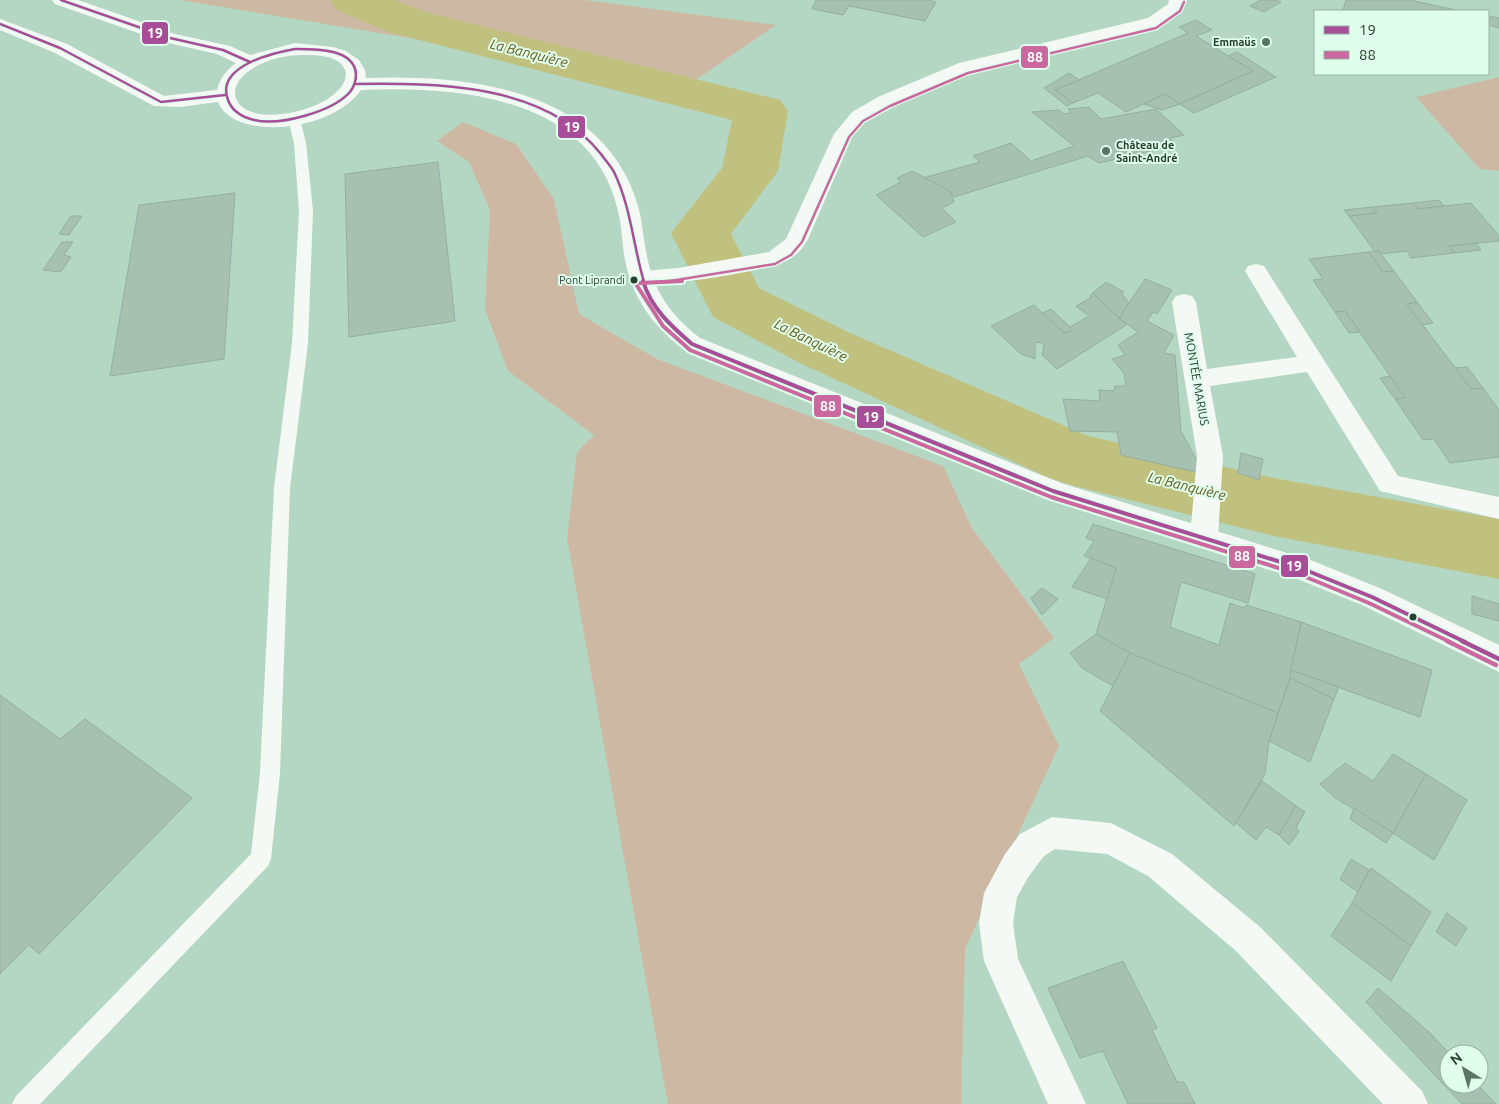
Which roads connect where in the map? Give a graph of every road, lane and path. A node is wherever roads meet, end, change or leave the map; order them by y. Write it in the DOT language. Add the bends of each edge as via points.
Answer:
graph roads {
  1 [pos="61,0"];
  2 [pos="1178,0"];
  3 [pos="0,24"];
  4 [pos="250,62"];
  5 [pos="355,84"];
  6 [pos="225,95"];
  7 [pos="294,119"];
  8 [pos="1256,271"];
  9 [pos="640,277"];
  10 [pos="1184,302"];
  11 [pos="1313,363"];
  12 [pos="1198,378"];
  13 [pos="1499,508"];
  14 [pos="1206,527"];
  15 [pos="1499,659"];
  16 [pos="24,1104"];
  17 [pos="1067,1104"];
  18 [pos="1409,1104"];
  1 -- 4 [label="street" via="170,38 223,50"];
  2 -- 9 [label="street" via="1176,7 1154,22 966,67 887,100 859,116 844,134 792,249 774,258 678,275"];
  3 -- 6 [label="street" via="60,48 161,102"];
  4 -- 5 [label="street" via="287,50 325,50 348,59 354,67"];
  4 -- 6 [label="street" via="232,76"];
  5 -- 7 [label="street" via="334,106"];
  5 -- 9 [label="street" via="441,84 478,89 539,107 568,123 587,136 604,154 619,181"];
  6 -- 7 [label="street" via="229,105 239,113 264,120"];
  7 -- 16 [label="lane" via="300,144 306,211 300,343 282,488 270,774 261,858"];
  8 -- 11 [label="street"];
  9 -- 14 [label="street" via="672,330 692,344 1053,491"];
  10 -- 12 [label="street, MONTÉE MARIUS"];
  11 -- 12 [label="street"];
  11 -- 13 [label="street" via="1389,484"];
  12 -- 14 [label="street, MONTÉE MARIUS" via="1210,456"];
  14 -- 15 [label="street" via="1372,597"];
  17 -- 18 [label="street" via="1001,961 996,923 1002,893 1017,865 1032,845 1052,833 1111,839 1160,865 1248,940"];
}
